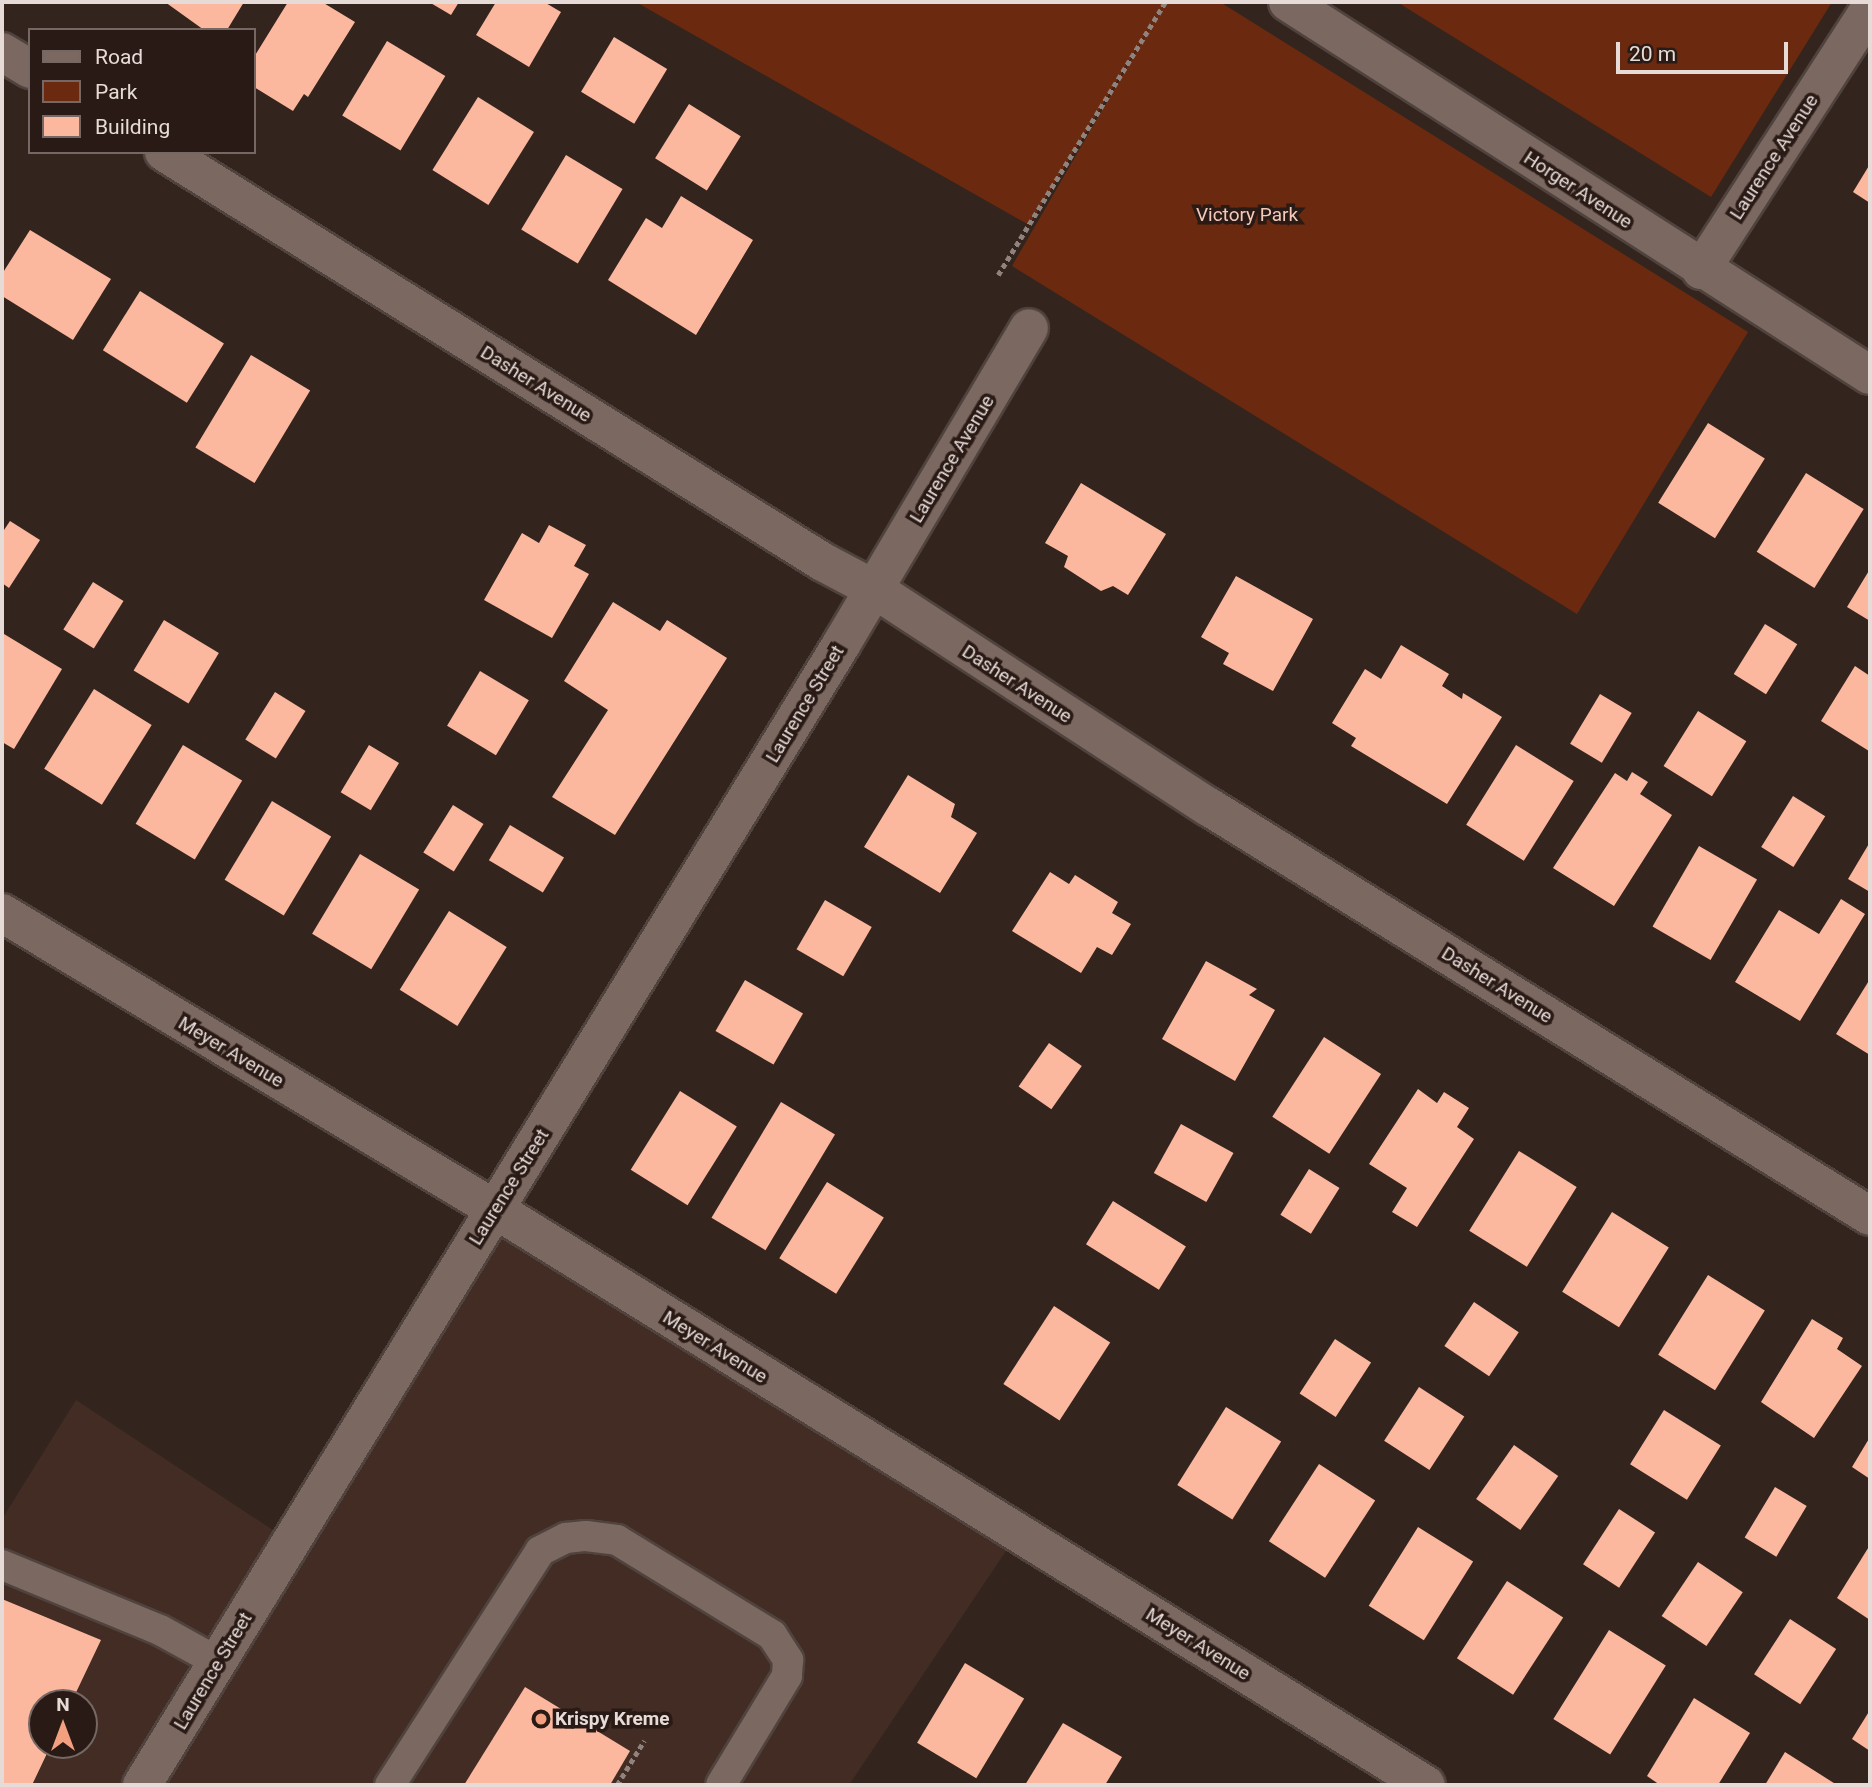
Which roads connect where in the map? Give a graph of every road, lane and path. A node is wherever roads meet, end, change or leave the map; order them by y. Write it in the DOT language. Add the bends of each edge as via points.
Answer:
graph roads {
  1 [pos="1165,2"];
  2 [pos="1288,2"];
  3 [pos="1870,9"];
  4 [pos="2,52"];
  5 [pos="28,68"];
  6 [pos="167,154"];
  7 [pos="1701,270"];
  8 [pos="998,275"];
  9 [pos="1029,328"];
  10 [pos="1870,375"];
  11 [pos="874,589"];
  12 [pos="2,913"];
  13 [pos="496,1210"];
  14 [pos="1870,1216"];
  15 [pos="2,1565"];
  16 [pos="218,1661"];
  17 [pos="644,1741"];
  18 [pos="142,1785"];
  19 [pos="390,1785"];
  20 [pos="617,1785"];
  21 [pos="721,1785"];
  22 [pos="1426,1785"];
  1 -- 8 [label="path"];
  2 -- 7 [label="street, Horger Avenue"];
  3 -- 7 [label="street, Laurence Avenue"];
  4 -- 5 [label="street"];
  6 -- 11 [label="street, Dasher Avenue" via="823,562"];
  7 -- 10 [label="street, Horger Avenue"];
  9 -- 11 [label="street, Laurence Avenue"];
  11 -- 13 [label="street, Laurence Street"];
  11 -- 14 [label="street, Dasher Avenue" via="1209,807"];
  12 -- 13 [label="street, Meyer Avenue"];
  13 -- 16 [label="street, Laurence Street"];
  13 -- 22 [label="street, Meyer Avenue"];
  15 -- 16 [label="lane" via="160,1630"];
  16 -- 18 [label="street, Laurence Street"];
  17 -- 20 [label="path"];
  19 -- 21 [label="lane" via="540,1551 566,1538 586,1536 617,1540 629,1547 772,1635 788,1660 787,1676"];
}
